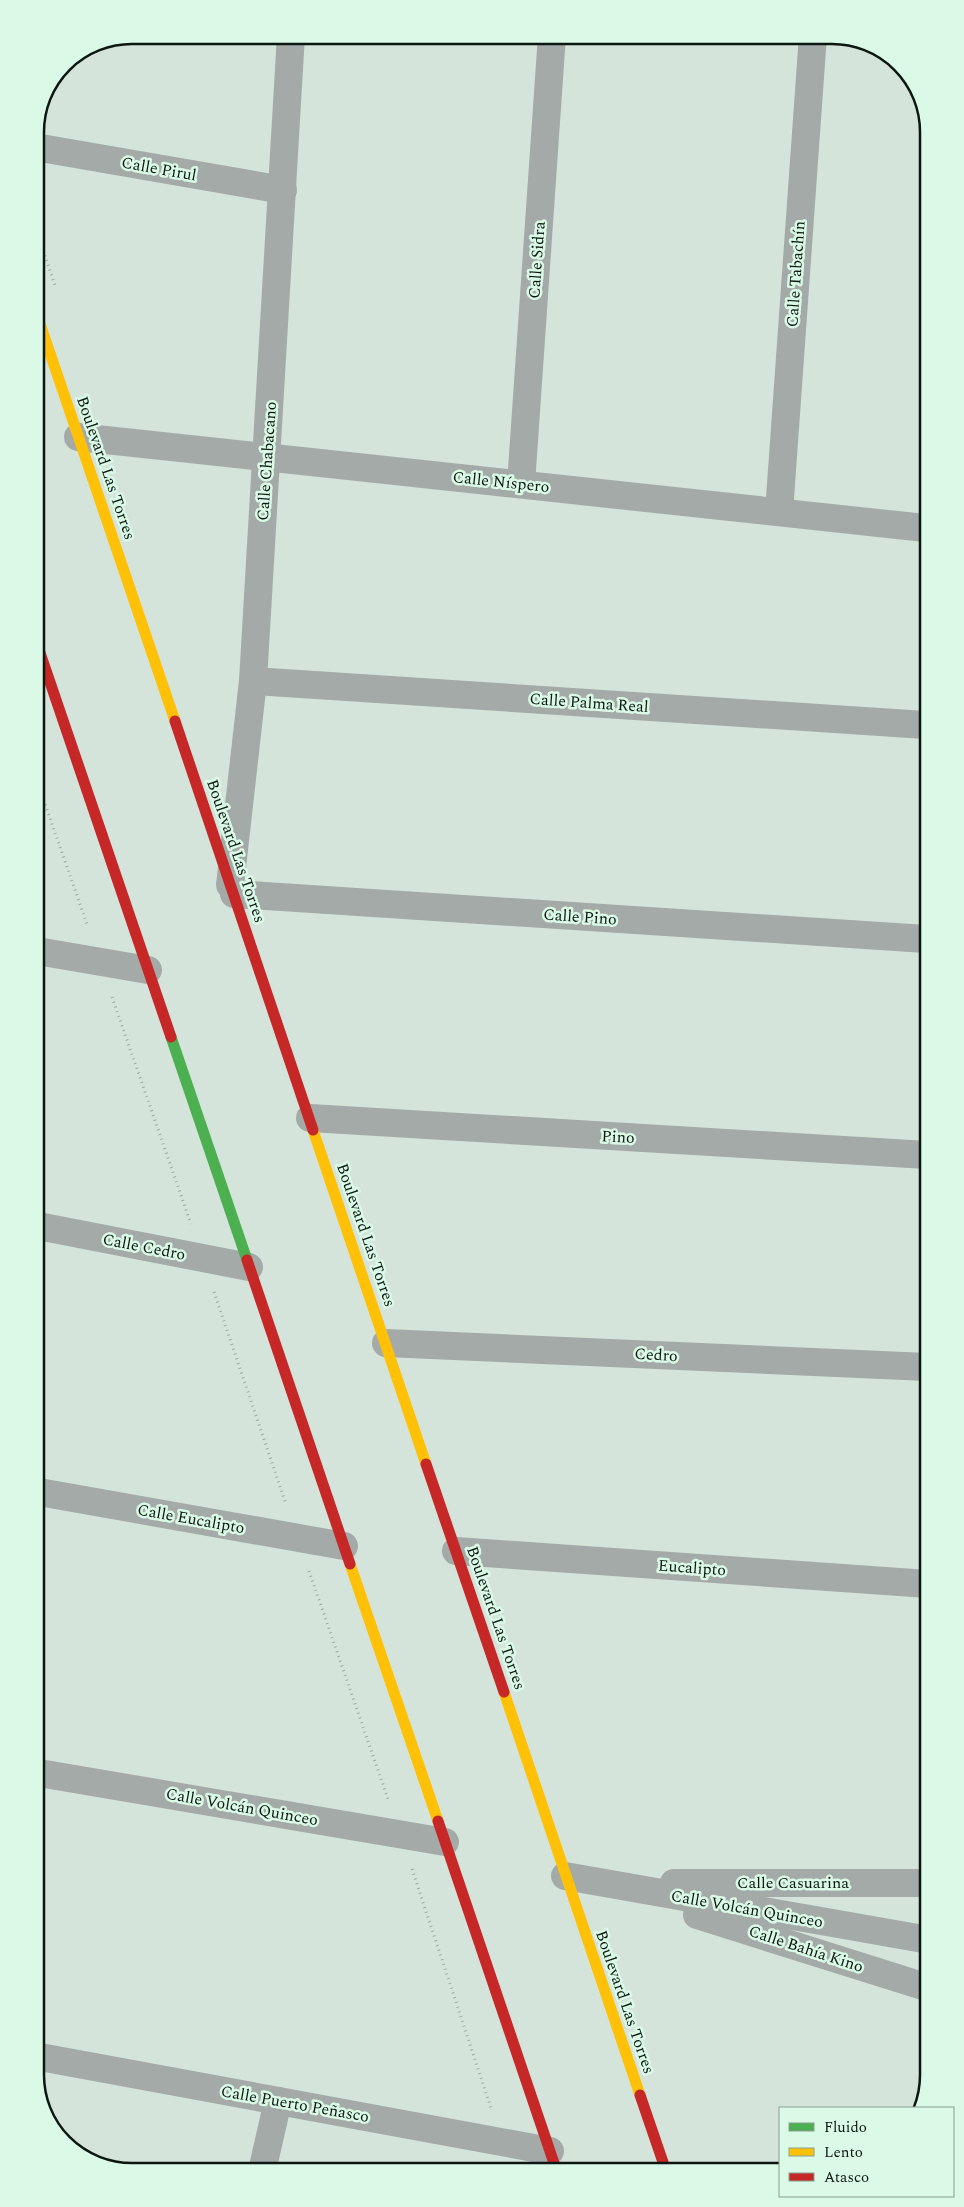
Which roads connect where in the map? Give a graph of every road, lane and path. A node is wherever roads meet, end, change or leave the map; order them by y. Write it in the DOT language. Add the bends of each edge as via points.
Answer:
graph roads {
  1 [pos="291,44"];
  2 [pos="551,44"];
  3 [pos="812,44"];
  4 [pos="44,149"];
  5 [pos="283,190"];
  6 [pos="44,336"];
  7 [pos="78,436"];
  8 [pos="268,457"];
  9 [pos="521,484"];
  10 [pos="779,512"];
  11 [pos="920,527"];
  12 [pos="253,681"];
  13 [pos="45,691"];
  14 [pos="920,724"];
  15 [pos="44,801"];
  16 [pos="232,890"];
  17 [pos="920,939"];
  18 [pos="44,953"];
  19 [pos="100,962"];
  20 [pos="148,970"];
  21 [pos="310,1118"];
  22 [pos="920,1155"];
  23 [pos="44,1227"];
  24 [pos="203,1258"];
  25 [pos="249,1268"];
  26 [pos="386,1343"];
  27 [pos="920,1367"];
  28 [pos="44,1493"];
  29 [pos="298,1538"];
  30 [pos="344,1546"];
  31 [pos="456,1551"];
  32 [pos="920,1583"];
  33 [pos="44,1774"];
  34 [pos="400,1834"];
  35 [pos="445,1842"];
  36 [pos="565,1876"];
  37 [pos="598,1883"];
  38 [pos="920,1883"];
  39 [pos="920,1938"];
  40 [pos="920,1985"];
  41 [pos="44,2058"];
  42 [pos="278,2101"];
  43 [pos="502,2142"];
  44 [pos="553,2160"];
  45 [pos="264,2163"];
  46 [pos="663,2163"];
  1 -- 5 [label="street, Calle Chabacano"];
  2 -- 9 [label="street, Calle Sidra"];
  3 -- 10 [label="street, Calle Tabachín"];
  4 -- 5 [label="street, Calle Pirul"];
  5 -- 8 [label="street, Calle Chabacano"];
  6 -- 7 [label="main road, Boulevard Las Torres"];
  7 -- 8 [label="street, Calle Níspero"];
  7 -- 16 [label="main road, Boulevard Las Torres"];
  8 -- 9 [label="street, Calle Níspero"];
  8 -- 12 [label="street, Calle Chabacano"];
  9 -- 10 [label="street, Calle Níspero"];
  10 -- 11 [label="street, Calle Níspero"];
  12 -- 14 [label="street, Calle Palma Real"];
  12 -- 16 [label="street, Calle Chabacano"];
  13 -- 20 [label="main road"];
  15 -- 19 [label="path"];
  16 -- 17 [label="street, Calle Pino"];
  16 -- 21 [label="main road, Boulevard Las Torres"];
  18 -- 19 [label="street"];
  19 -- 20 [label="street"];
  19 -- 24 [label="path"];
  20 -- 25 [label="main road"];
  21 -- 22 [label="street, Pino"];
  21 -- 26 [label="main road, Boulevard Las Torres"];
  23 -- 24 [label="street, Calle Cedro"];
  24 -- 25 [label="street, Calle Cedro"];
  24 -- 29 [label="path"];
  25 -- 30 [label="main road"];
  26 -- 27 [label="street, Cedro"];
  26 -- 31 [label="main road, Boulevard Las Torres"];
  28 -- 29 [label="street, Calle Eucalipto"];
  29 -- 30 [label="street, Calle Eucalipto"];
  29 -- 34 [label="path"];
  30 -- 35 [label="main road"];
  31 -- 32 [label="street, Eucalipto"];
  31 -- 36 [label="main road, Boulevard Las Torres"];
  33 -- 34 [label="street, Calle Volcán Quinceo"];
  34 -- 35 [label="street, Calle Volcán Quinceo"];
  34 -- 43 [label="path"];
  35 -- 44 [label="main road"];
  36 -- 37 [label="street, Calle Volcán Quinceo"];
  36 -- 46 [label="main road, Boulevard Las Torres"];
  37 -- 38 [label="street, Calle Casuarina"];
  37 -- 39 [label="street, Calle Volcán Quinceo"];
  37 -- 40 [label="street, Calle Bahía Kino"];
  41 -- 42 [label="street, Calle Puerto Peñasco"];
  42 -- 43 [label="street, Calle Puerto Peñasco"];
  42 -- 45 [label="street"];
  43 -- 44 [label="street, Calle Puerto Peñasco"];
}
